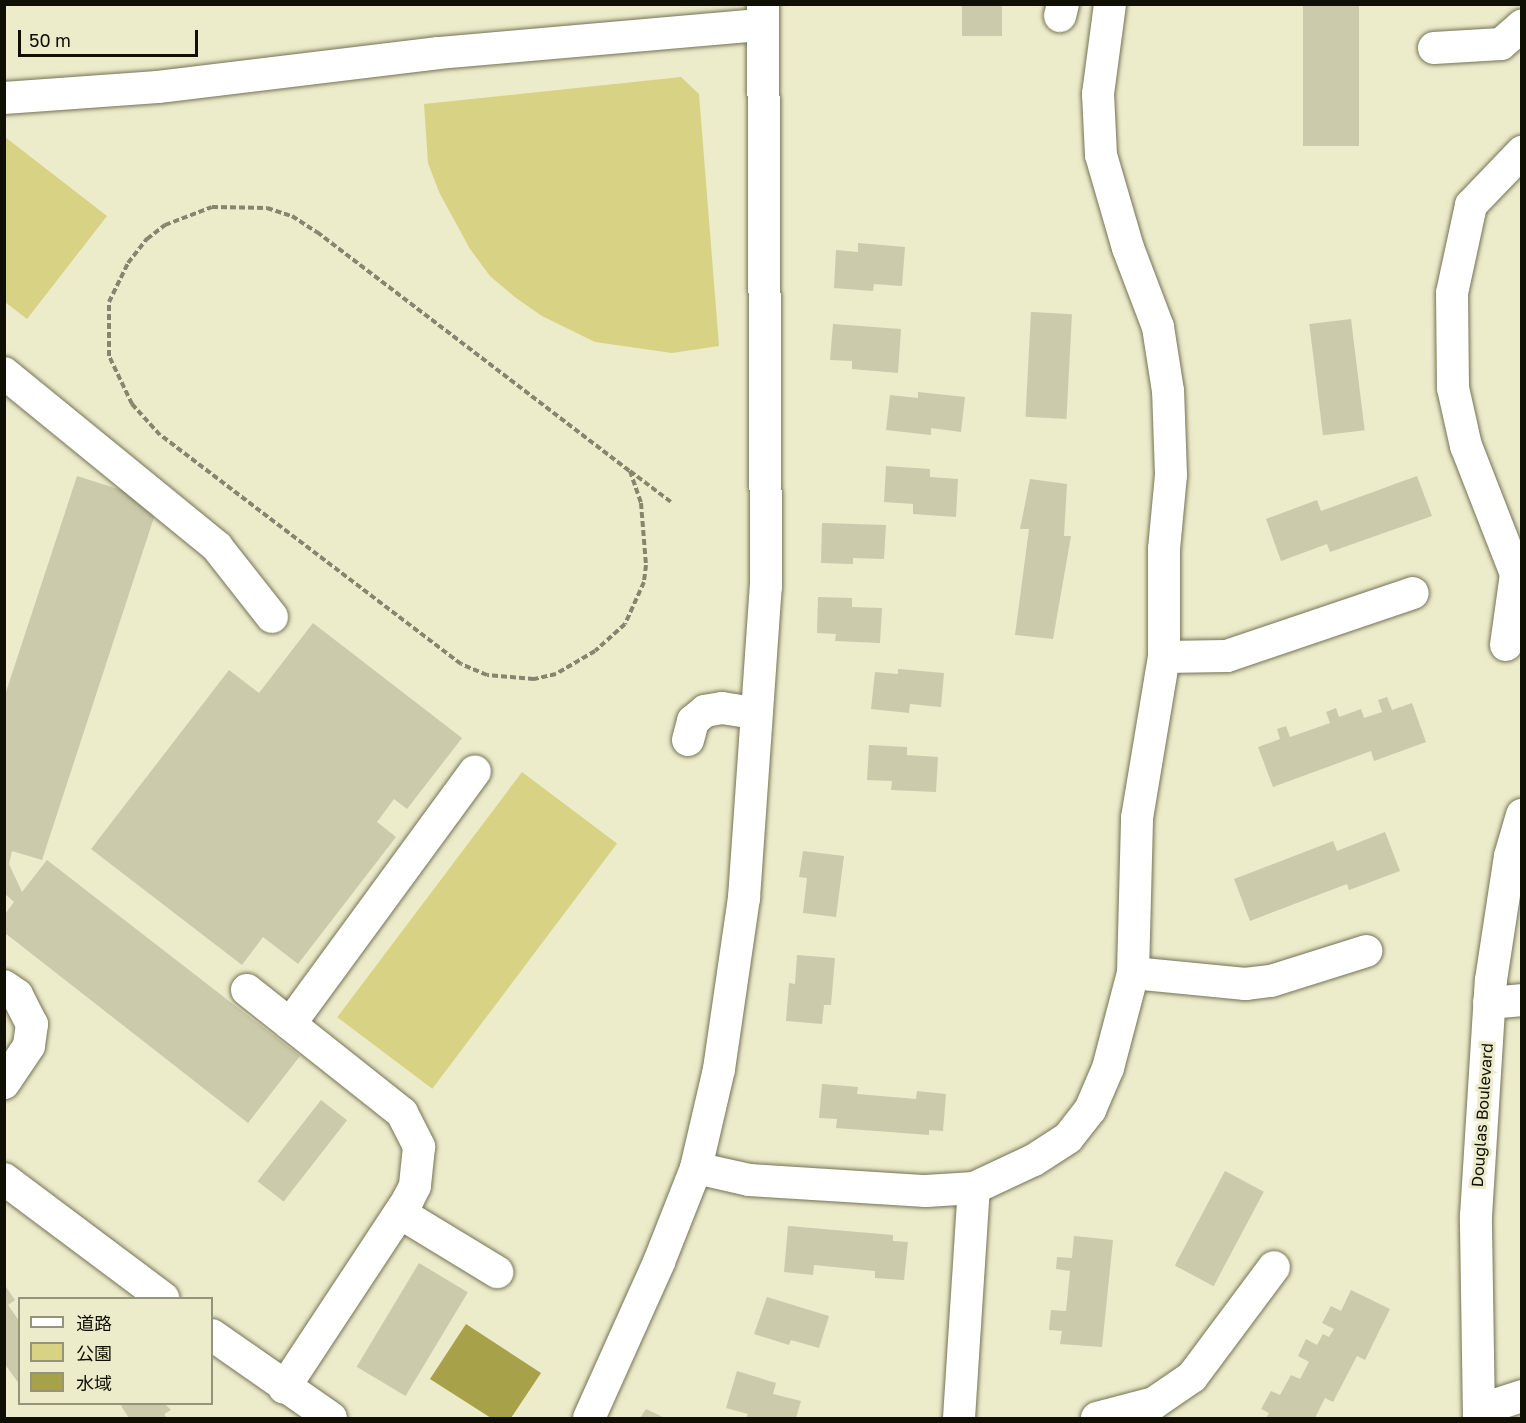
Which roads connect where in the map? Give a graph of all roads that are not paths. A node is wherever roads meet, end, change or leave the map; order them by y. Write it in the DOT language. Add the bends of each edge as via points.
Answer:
graph roads {
  1 [pos="1110,4"];
  2 [pos="762,15"];
  3 [pos="1521,26"];
  4 [pos="1434,48"];
  5 [pos="4,98"];
  6 [pos="1521,152"];
  7 [pos="4,372"];
  8 [pos="1519,574"];
  9 [pos="1413,593"];
  10 [pos="272,617"];
  11 [pos="1506,645"];
  12 [pos="1164,657"];
  13 [pos="754,713"];
  14 [pos="688,740"];
  15 [pos="475,771"];
  16 [pos="1521,815"];
  17 [pos="1366,951"];
  18 [pos="1133,973"];
  19 [pos="4,986"];
  20 [pos="247,990"];
  21 [pos="1521,1000"];
  22 [pos="1489,1003"];
  23 [pos="290,1024"];
  24 [pos="4,1083"];
  25 [pos="696,1168"];
  26 [pos="4,1179"];
  27 [pos="974,1188"];
  28 [pos="400,1213"];
  29 [pos="1274,1267"];
  30 [pos="497,1272"];
  31 [pos="160,1297"];
  32 [pos="213,1336"];
  33 [pos="284,1388"];
  34 [pos="1521,1396"];
  35 [pos="1479,1414"];
  36 [pos="331,1419"];
  37 [pos="589,1419"];
  38 [pos="959,1419"];
  39 [pos="1097,1419"];
  1 -- 12 [label="street" via="1098,94 1101,155 1128,249 1158,327 1168,391 1171,475 1164,549"];
  2 -- 5 [label="street" via="158,87"];
  2 -- 13 [label="street" via="766,587"];
  3 -- 4 [label="street" via="1501,44"];
  6 -- 8 [label="street" via="1471,205 1452,293 1453,388 1466,446"];
  7 -- 10 [label="street" via="218,547"];
  8 -- 11 [label="street"];
  9 -- 12 [label="street" via="1227,656"];
  12 -- 18 [label="street" via="1137,818"];
  13 -- 14 [label="street" via="722,708 705,711 693,721"];
  13 -- 25 [label="street" via="744,898 719,1069"];
  15 -- 23 [label="street"];
  16 -- 22 [label="street, Douglas Boulevard" via="1510,856"];
  17 -- 18 [label="street" via="1271,981 1245,984"];
  18 -- 27 [label="street" via="1108,1068 1090,1110 1068,1138 1034,1160"];
  19 -- 24 [label="street" via="17,995 32,1024 29,1046"];
  20 -- 23 [label="street"];
  21 -- 22 [label="street"];
  22 -- 35 [label="street, Douglas Boulevard" via="1476,1216"];
  23 -- 28 [label="street" via="402,1113 412,1129 419,1147 415,1186"];
  25 -- 27 [label="street" via="749,1179 926,1191"];
  25 -- 37 [label="street"];
  26 -- 31 [label="street"];
  27 -- 38 [label="street"];
  28 -- 30 [label="street"];
  28 -- 33 [label="street"];
  29 -- 39 [label="street" via="1192,1377 1154,1403"];
  32 -- 33 [label="street"];
  33 -- 36 [label="street"];
  34 -- 35 [label="street"];
}
